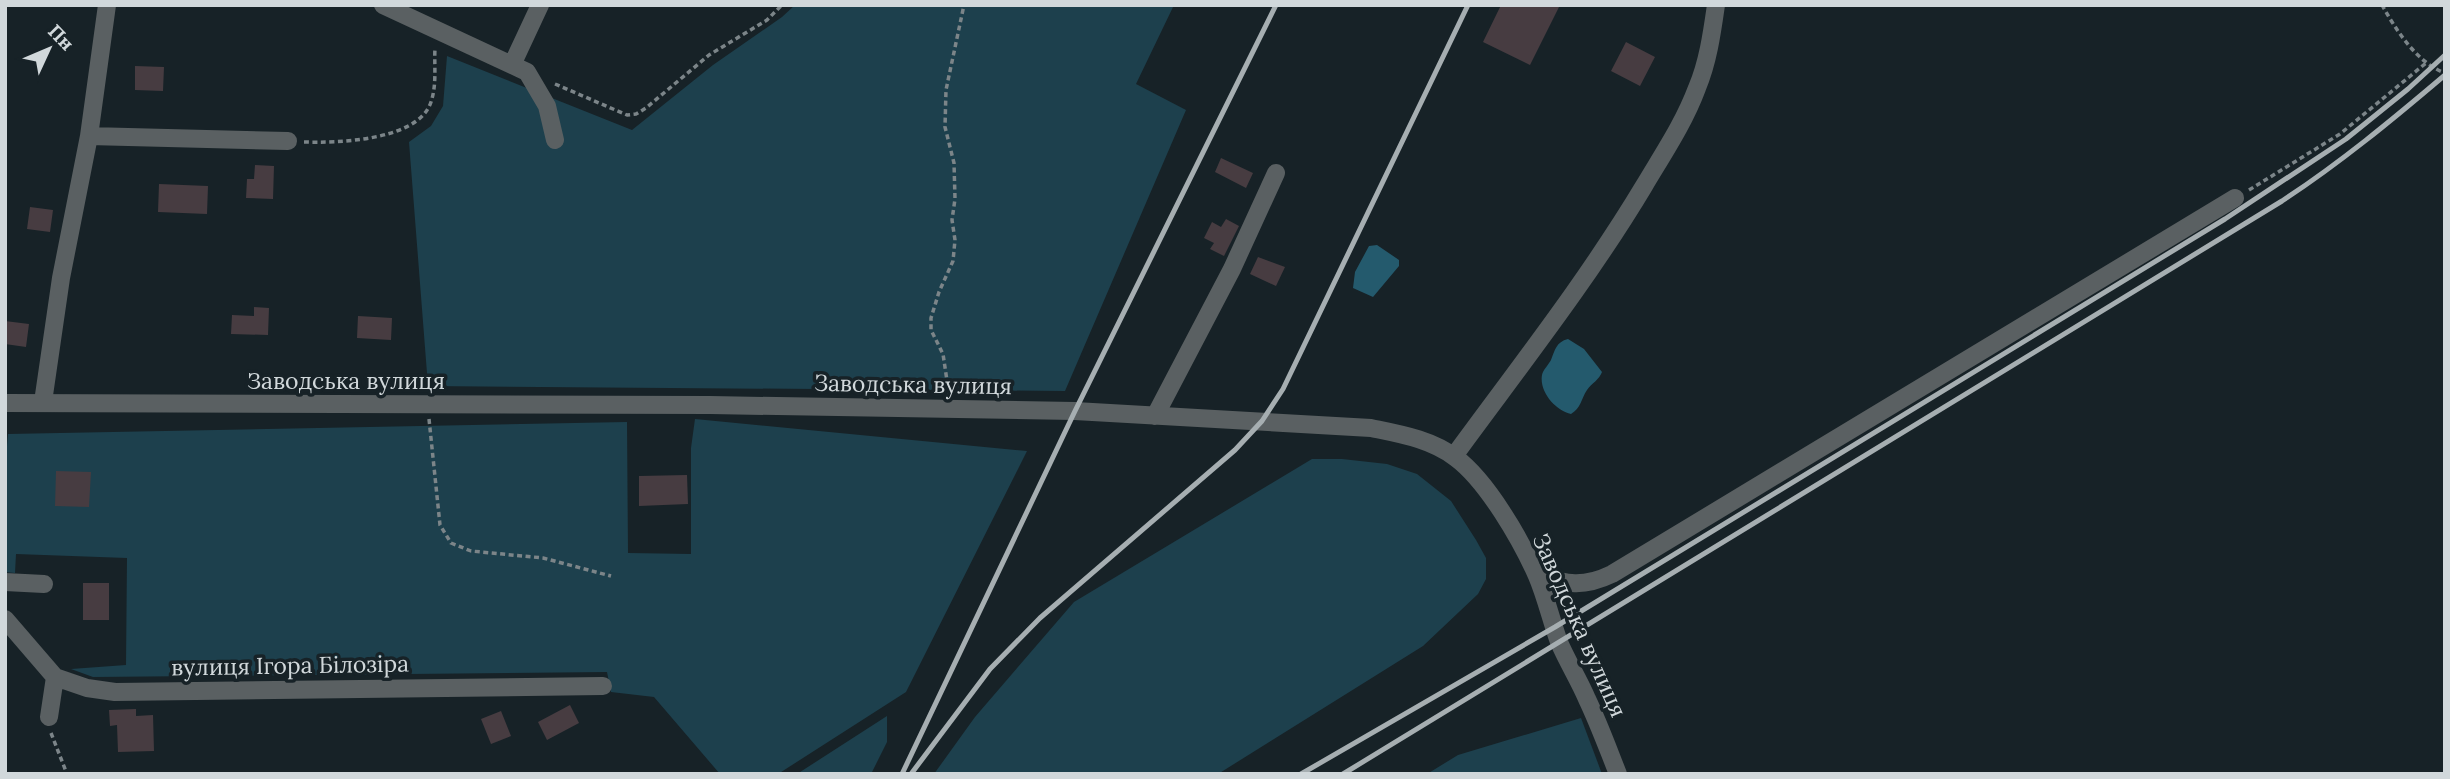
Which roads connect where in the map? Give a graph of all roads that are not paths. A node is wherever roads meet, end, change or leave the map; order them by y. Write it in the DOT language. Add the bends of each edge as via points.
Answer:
graph roads {
  1 [pos="107,5"];
  2 [pos="383,5"];
  3 [pos="540,5"];
  4 [pos="1716,5"];
  5 [pos="519,69"];
  6 [pos="89,136"];
  7 [pos="555,140"];
  8 [pos="288,141"];
  9 [pos="1276,173"];
  10 [pos="2235,198"];
  11 [pos="43,402"];
  12 [pos="5,403"];
  13 [pos="1155,416"];
  14 [pos="1454,456"];
  15 [pos="1537,576"];
  16 [pos="5,582"];
  17 [pos="44,584"];
  18 [pos="5,619"];
  19 [pos="55,677"];
  20 [pos="603,686"];
  21 [pos="49,717"];
  22 [pos="1618,774"];
  1 -- 6 [label="street"];
  2 -- 5 [label="street"];
  3 -- 5 [label="street"];
  4 -- 14 [label="street" via="1698,87 1680,126 1559,317"];
  5 -- 7 [label="street" via="547,106"];
  6 -- 8 [label="street"];
  6 -- 11 [label="street"];
  9 -- 13 [label="street"];
  10 -- 15 [label="street" via="1612,574 1597,582 1567,584"];
  11 -- 12 [label="street, Заводська вулиця"];
  11 -- 13 [label="street, Заводська вулиця" via="710,405"];
  13 -- 14 [label="street, Заводська вулиця" via="1371,428 1426,442"];
  14 -- 15 [label="street, Заводська вулиця" via="1488,492"];
  15 -- 22 [label="street, Заводська вулиця" via="1559,641"];
  16 -- 17 [label="street"];
  18 -- 19 [label="street"];
  19 -- 20 [label="street, вулиця Ігора Білозіра" via="115,692"];
  19 -- 21 [label="street"];
}
